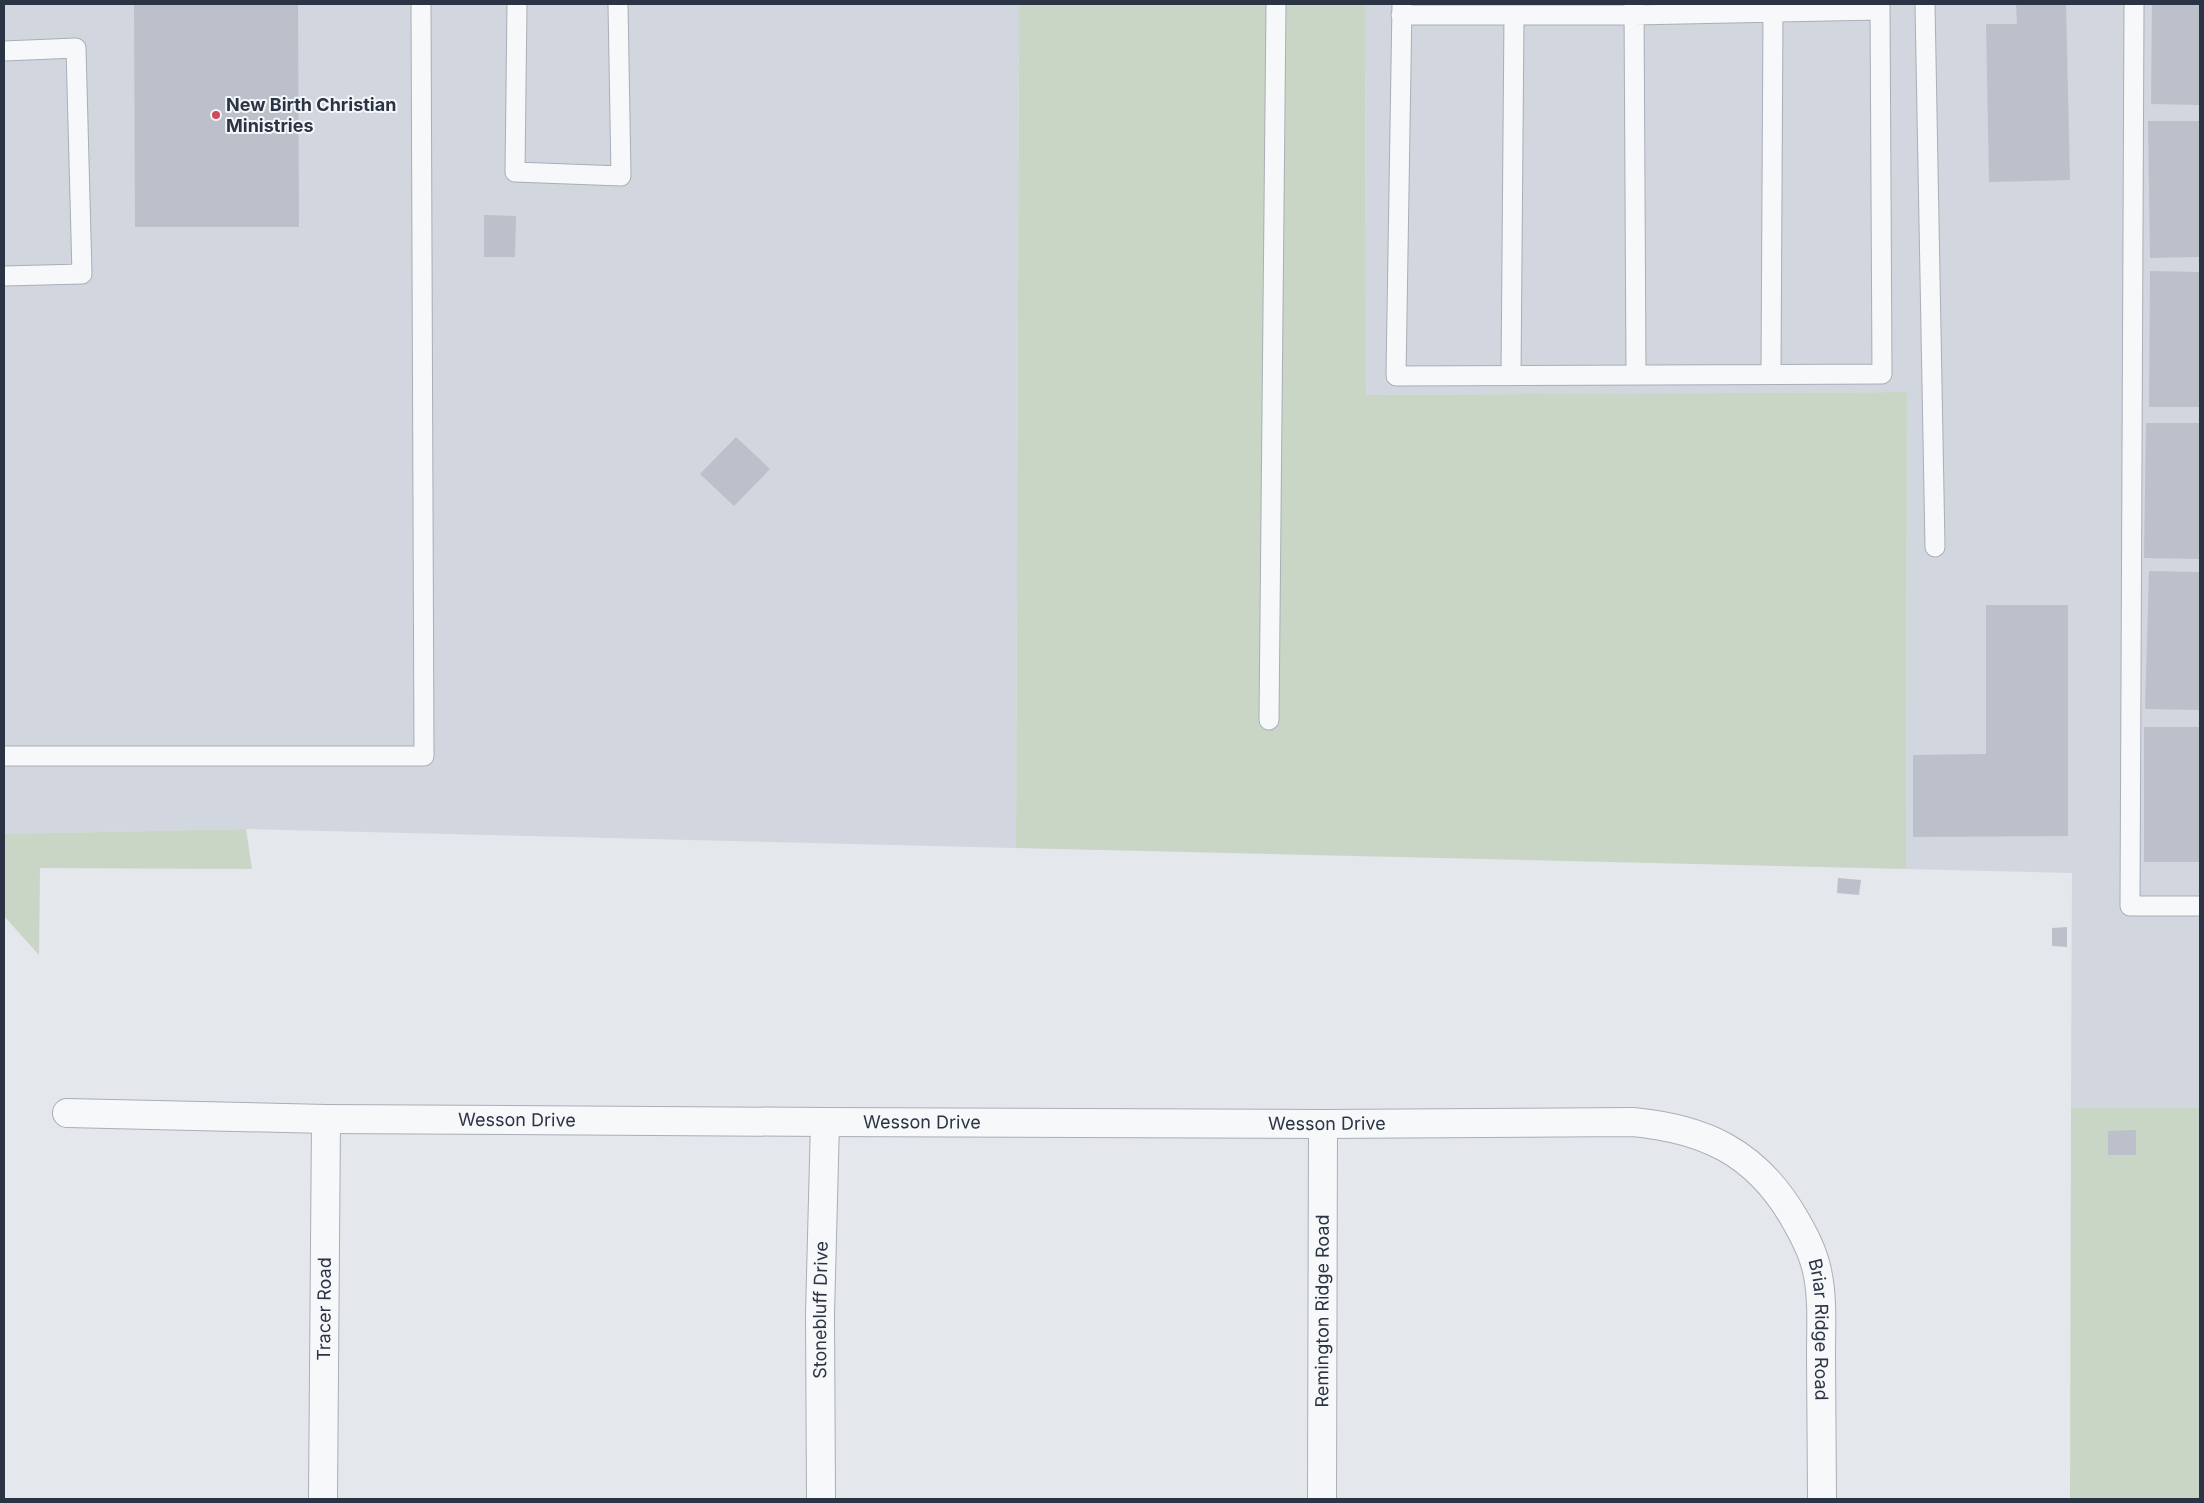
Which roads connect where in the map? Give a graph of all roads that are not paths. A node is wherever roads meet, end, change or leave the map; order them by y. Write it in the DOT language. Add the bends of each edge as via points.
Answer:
graph roads {
  1 [pos="421,4"];
  2 [pos="517,4"];
  3 [pos="618,4"];
  4 [pos="1276,4"];
  5 [pos="1925,4"];
  6 [pos="2134,4"];
  7 [pos="1880,7"];
  8 [pos="1402,9"];
  9 [pos="1634,9"];
  10 [pos="1773,12"];
  11 [pos="1514,15"];
  12 [pos="4,51"];
  13 [pos="4,276"];
  14 [pos="1771,374"];
  15 [pos="1636,375"];
  16 [pos="1511,376"];
  17 [pos="1934,547"];
  18 [pos="1269,720"];
  19 [pos="4,756"];
  20 [pos="2200,906"];
  21 [pos="67,1113"];
  22 [pos="326,1119"];
  23 [pos="825,1122"];
  24 [pos="1323,1124"];
  25 [pos="1762,1175"];
  26 [pos="324,1499"];
  27 [pos="821,1499"];
  28 [pos="1322,1499"];
  29 [pos="1822,1499"];
  1 -- 19 [label="lane" via="424,756"];
  2 -- 3 [label="lane" via="515,172 621,176"];
  4 -- 18 [label="lane"];
  5 -- 17 [label="lane"];
  6 -- 20 [label="lane" via="2130,906"];
  7 -- 10 [label="lane"];
  7 -- 14 [label="lane" via="1882,374"];
  8 -- 11 [label="lane"];
  8 -- 16 [label="lane" via="1396,376"];
  9 -- 10 [label="lane"];
  9 -- 11 [label="lane"];
  9 -- 15 [label="lane"];
  10 -- 14 [label="lane"];
  11 -- 16 [label="lane"];
  12 -- 13 [label="lane" via="76,48 82,274"];
  14 -- 15 [label="lane"];
  15 -- 16 [label="lane"];
  21 -- 22 [label="street, Wesson Drive"];
  22 -- 23 [label="street, Wesson Drive"];
  22 -- 26 [label="street, Tracer Road"];
  23 -- 24 [label="street, Wesson Drive"];
  23 -- 27 [label="street, Stonebluff Drive" via="820,1314"];
  24 -- 25 [label="street, Wesson Drive" via="1657,1124 1705,1138 1745,1158"];
  24 -- 28 [label="street, Remington Ridge Road"];
  25 -- 29 [label="street, Briar Ridge Road" via="1778,1192 1806,1237 1818,1272"];
}
